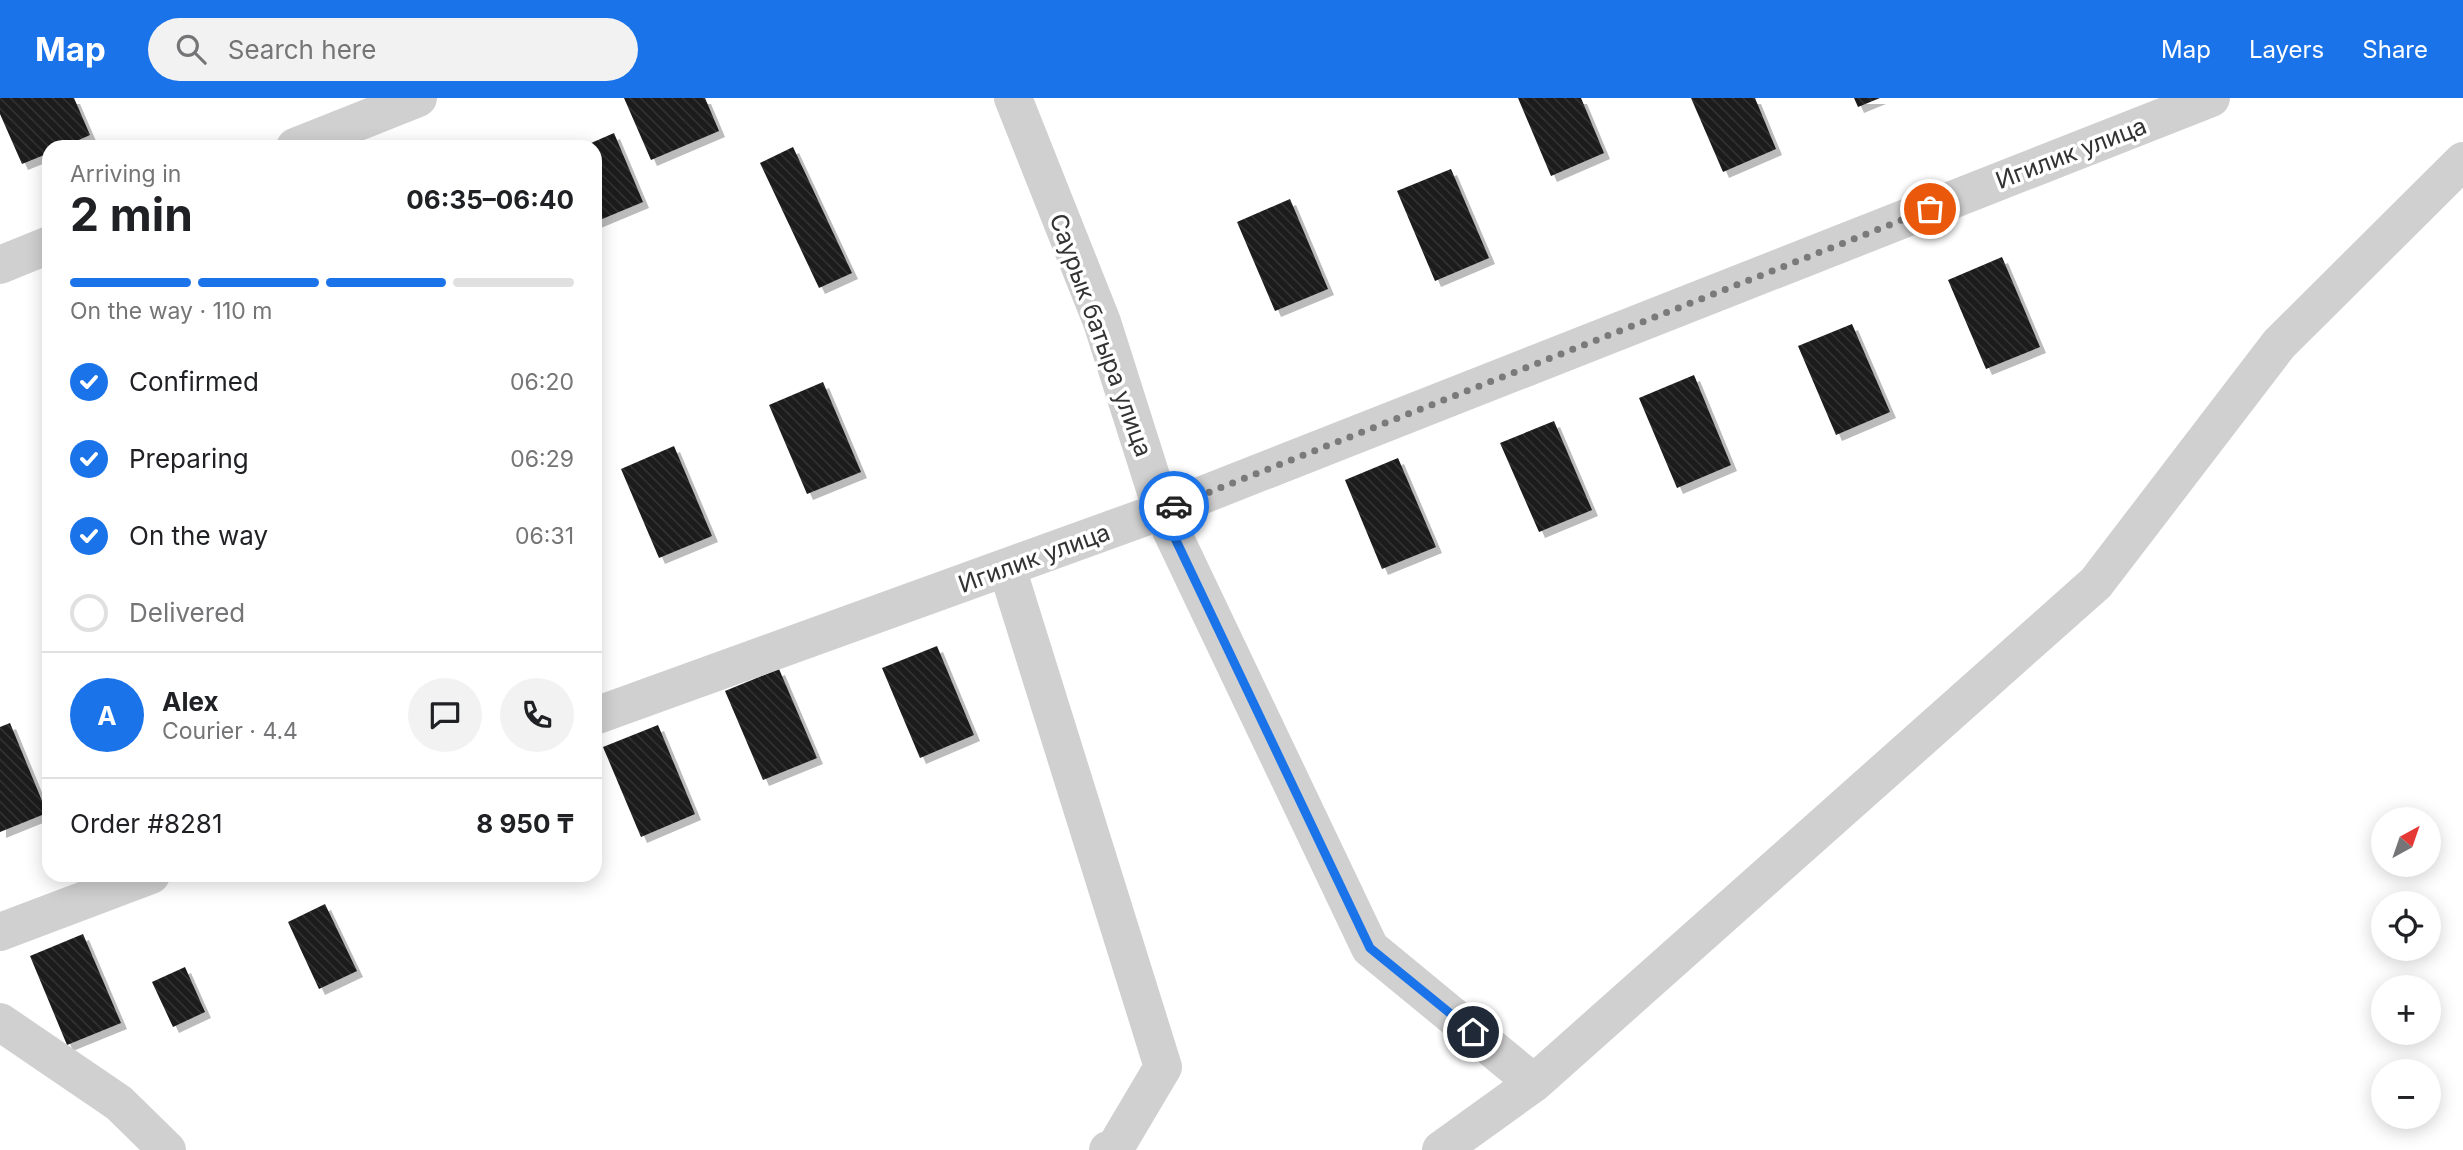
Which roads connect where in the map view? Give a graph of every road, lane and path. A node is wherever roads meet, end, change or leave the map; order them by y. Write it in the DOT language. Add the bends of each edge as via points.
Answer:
graph roads {
  1 [pos="418,98"];
  2 [pos="1013,98"];
  3 [pos="2211,98"];
  4 [pos="313,140"];
  5 [pos="2463,160"];
  6 [pos="42,248"];
  7 [pos="0,265"];
  8 [pos="1162,511"];
  9 [pos="1007,568"];
  10 [pos="602,713"];
  11 [pos="132,882"];
  12 [pos="0,932"];
  13 [pos="0,1022"];
  14 [pos="1534,1083"];
  15 [pos="167,1150"];
  16 [pos="1108,1150"];
  17 [pos="1441,1150"];
  1 -- 4 [label="street"];
  2 -- 8 [label="street, Саурык батыра улица" via="1102,322"];
  3 -- 8 [label="street, Игилик улица"];
  5 -- 14 [label="street" via="2279,344 2095,583"];
  6 -- 7 [label="street"];
  8 -- 9 [label="street, Игилик улица"];
  8 -- 14 [label="street, Саурык батыра улица" via="1370,948"];
  9 -- 10 [label="street, Игилик улица"];
  9 -- 16 [label="street" via="1163,1067 1115,1148"];
  11 -- 12 [label="street"];
  13 -- 15 [label="street" via="119,1102"];
  14 -- 17 [label="street"];
}
